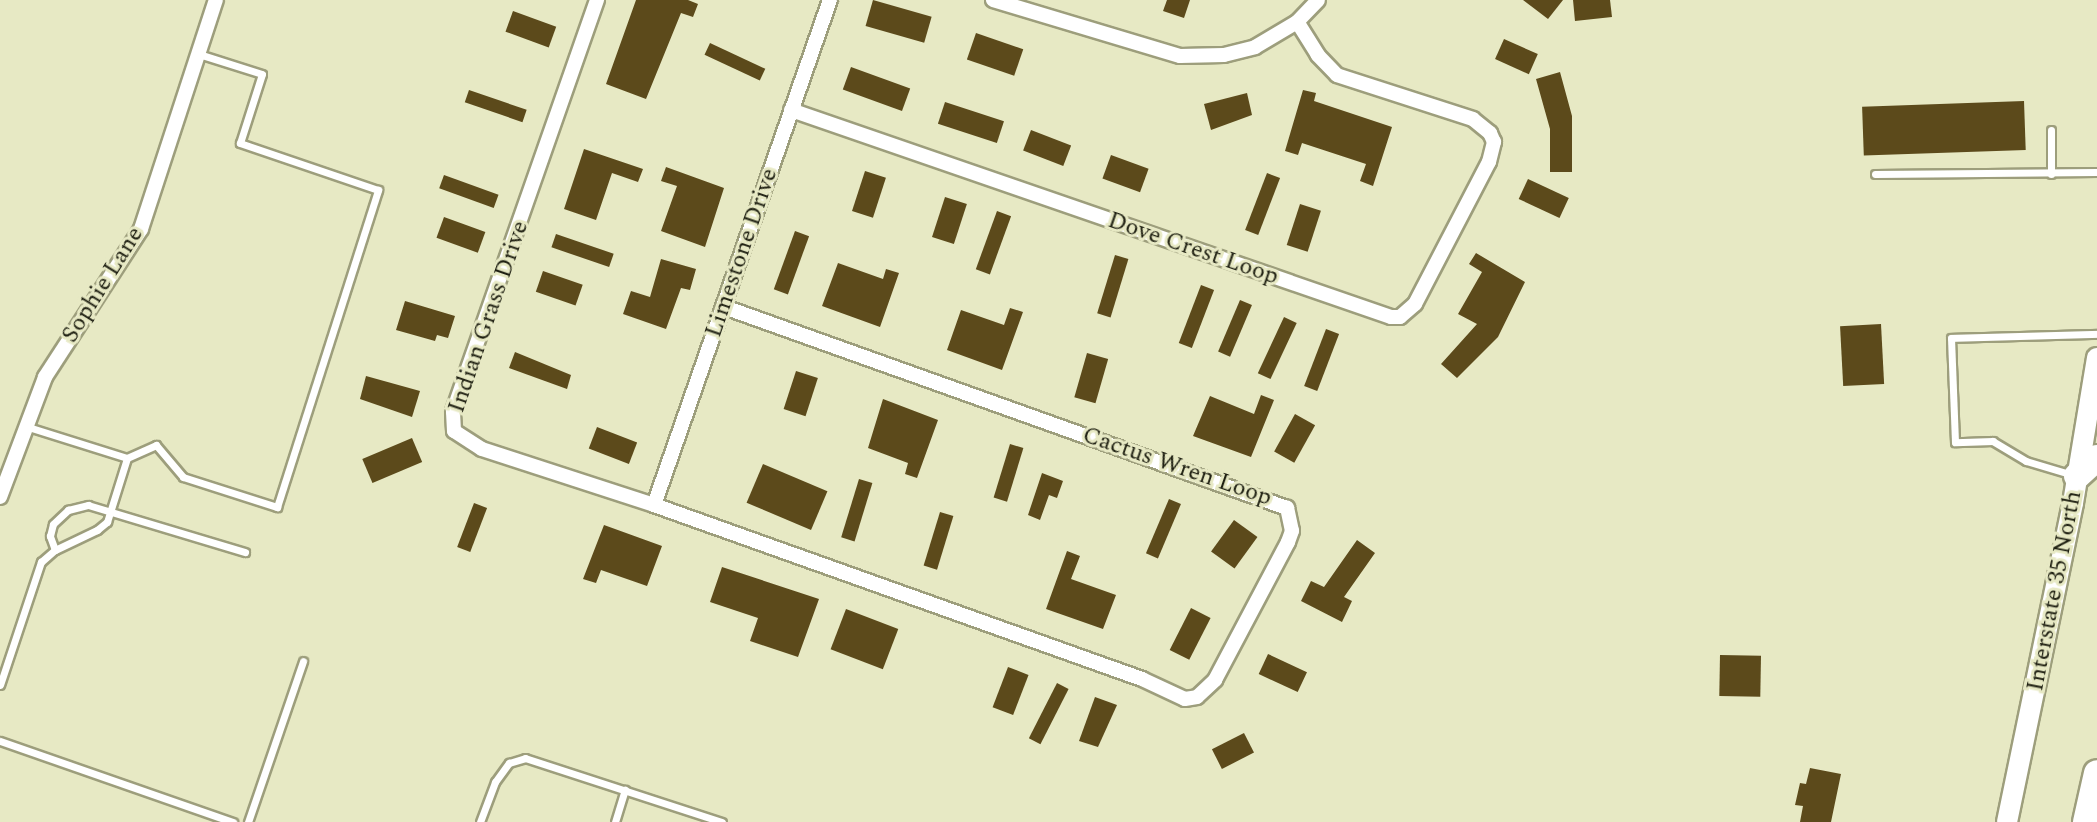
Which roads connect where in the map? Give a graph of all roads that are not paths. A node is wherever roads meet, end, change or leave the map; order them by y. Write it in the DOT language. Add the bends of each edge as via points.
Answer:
graph roads {
  1 [pos="216,0"];
  2 [pos="597,0"];
  3 [pos="830,0"];
  4 [pos="993,0"];
  5 [pos="1318,0"];
  6 [pos="1297,22"];
  7 [pos="199,54"];
  8 [pos="791,110"];
  9 [pos="2051,130"];
  10 [pos="2097,172"];
  11 [pos="1875,174"];
  12 [pos="2051,174"];
  13 [pos="724,307"];
  14 [pos="2097,334"];
  15 [pos="2097,358"];
  16 [pos="25,426"];
  17 [pos="127,458"];
  18 [pos="2097,458"];
  19 [pos="2077,476"];
  20 [pos="0,497"];
  21 [pos="654,505"];
  22 [pos="109,510"];
  23 [pos="55,550"];
  24 [pos="245,552"];
  25 [pos="303,661"];
  26 [pos="0,685"];
  27 [pos="0,741"];
  28 [pos="2097,772"];
  29 [pos="625,790"];
  30 [pos="233,822"];
  31 [pos="248,822"];
  32 [pos="480,822"];
  33 [pos="615,822"];
  34 [pos="722,822"];
  35 [pos="2007,822"];
  36 [pos="2086,822"];
  1 -- 7 [label="street, Sophie Lane"];
  2 -- 21 [label="street, Indian Grass Drive" via="452,420 454,431 482,449"];
  3 -- 8 [label="street, Limestone Drive"];
  4 -- 6 [label="street" via="1180,56 1242,52"];
  5 -- 6 [label="street"];
  6 -- 8 [label="street, Dove Crest Loop" via="1318,55 1337,75 1473,119 1492,137 1489,162 1415,304 1400,317"];
  7 -- 16 [label="street, Sophie Lane" via="141,229 45,377"];
  7 -- 17 [label="lane" via="262,74 240,143 378,190 277,507 183,477 156,445"];
  8 -- 13 [label="street, Limestone Drive"];
  9 -- 12 [label="lane"];
  10 -- 12 [label="lane"];
  11 -- 12 [label="lane"];
  13 -- 21 [label="street, Limestone Drive"];
  13 -- 21 [label="street, Cactus Wren Loop" via="1281,504 1291,517 1292,531 1215,680 1197,697 1185,699 1142,679"];
  14 -- 19 [label="lane" via="1951,338 1955,442 1993,441 2026,461"];
  15 -- 19 [label="main road, Interstate 35 North"];
  16 -- 17 [label="lane"];
  16 -- 20 [label="street, Sophie Lane"];
  17 -- 22 [label="lane"];
  18 -- 19 [label="highway"];
  19 -- 35 [label="main road, Interstate 35 North"];
  22 -- 23 [label="lane" via="107,522 97,530"];
  22 -- 23 [label="lane" via="88,506 68,510 53,524 50,536"];
  22 -- 24 [label="lane"];
  23 -- 26 [label="lane" via="41,562"];
  25 -- 31 [label="lane"];
  27 -- 30 [label="lane"];
  28 -- 36 [label="highway"];
  29 -- 32 [label="lane" via="525,758 509,763 495,782"];
  29 -- 33 [label="lane"];
  29 -- 34 [label="lane"];
}
